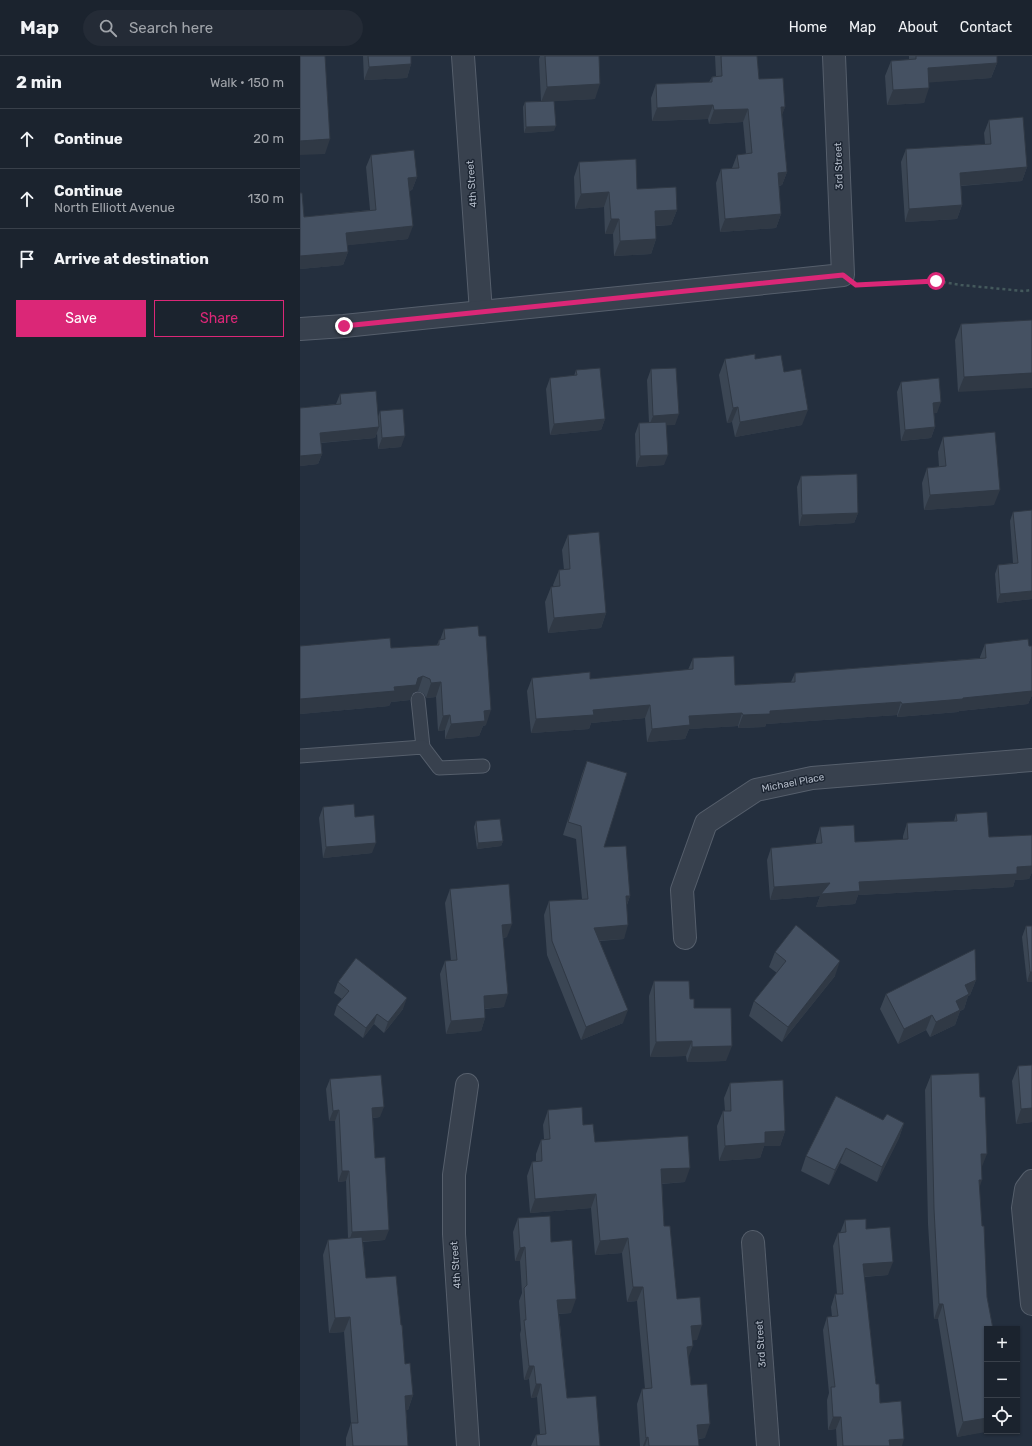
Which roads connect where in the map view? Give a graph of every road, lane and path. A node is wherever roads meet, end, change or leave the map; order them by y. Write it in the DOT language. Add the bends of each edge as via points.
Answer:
graph roads {
  1 [pos="463,56"];
  2 [pos="834,56"];
  3 [pos="843,275"];
  4 [pos="1032,290"];
  5 [pos="480,312"];
  6 [pos="300,329"];
  7 [pos="418,699"];
  8 [pos="423,747"];
  9 [pos="300,756"];
  10 [pos="1032,760"];
  11 [pos="483,766"];
  12 [pos="685,938"];
  13 [pos="467,1085"];
  14 [pos="1032,1181"];
  15 [pos="753,1242"];
  16 [pos="1032,1304"];
  17 [pos="468,1446"];
  18 [pos="768,1446"];
  1 -- 5 [label="street, 4th Street"];
  2 -- 3 [label="street, 3rd Street"];
  3 -- 4 [label="path" via="856,285 936,281"];
  3 -- 5 [label="street"];
  5 -- 6 [label="street"];
  7 -- 8 [label="lane"];
  8 -- 9 [label="lane"];
  8 -- 11 [label="lane" via="439,768"];
  10 -- 12 [label="street, Michael Place" via="812,778 756,790 706,823 682,890"];
  13 -- 17 [label="street, 4th Street" via="454,1175 454,1234"];
  14 -- 16 [label="street" via="1026,1189 1023,1208"];
  15 -- 18 [label="street, 3rd Street"];
}
